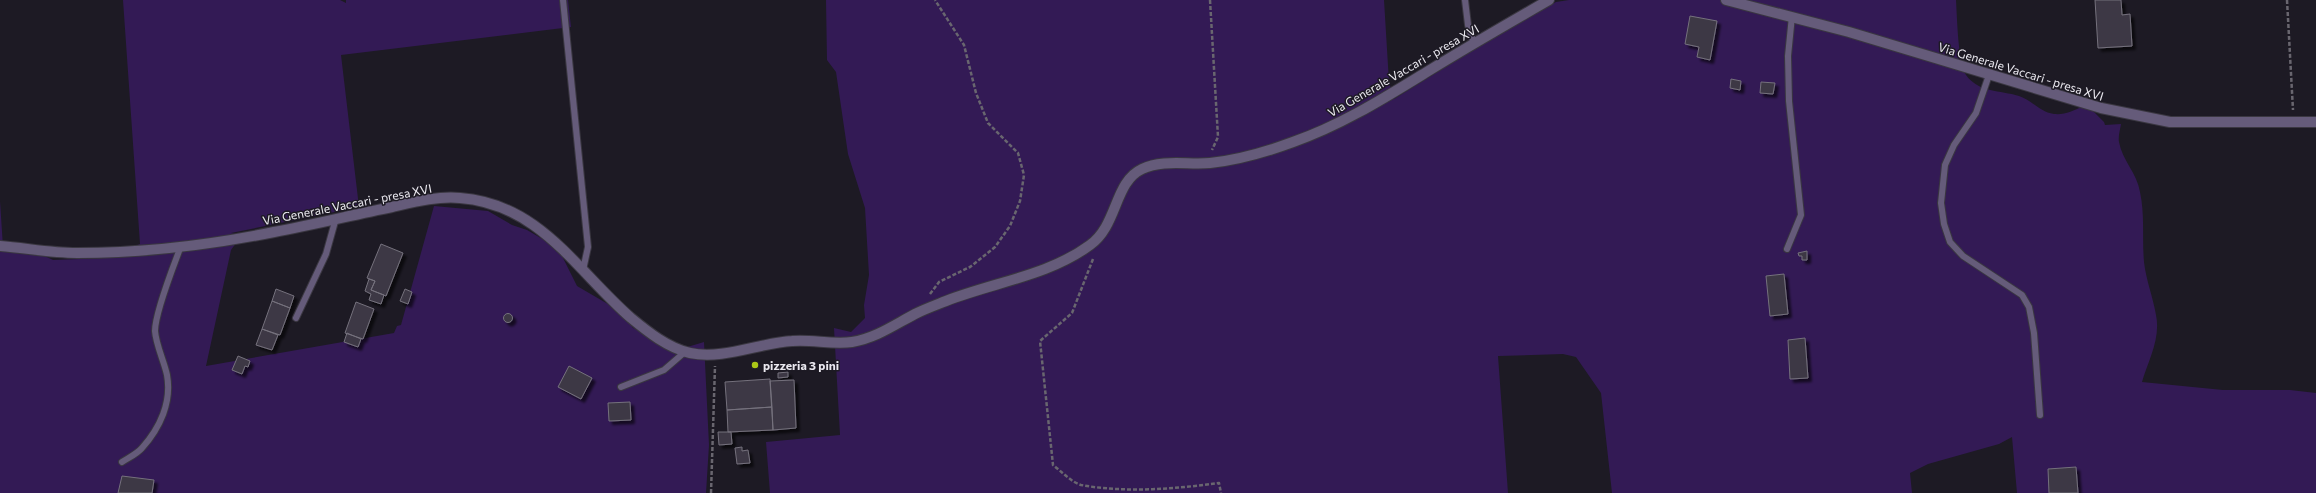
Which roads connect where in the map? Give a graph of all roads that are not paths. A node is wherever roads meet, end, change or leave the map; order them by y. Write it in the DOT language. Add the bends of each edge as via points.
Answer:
graph roads {
  1 [pos="564,0"];
  2 [pos="1465,0"];
  3 [pos="1549,0"];
  4 [pos="1726,0"];
  5 [pos="1749,3"];
  6 [pos="1792,16"];
  7 [pos="1474,44"];
  8 [pos="1989,75"];
  9 [pos="2316,122"];
  10 [pos="336,218"];
  11 [pos="0,246"];
  12 [pos="181,246"];
  13 [pos="1787,249"];
  14 [pos="583,270"];
  15 [pos="296,318"];
  16 [pos="686,351"];
  17 [pos="621,387"];
  18 [pos="2040,415"];
  19 [pos="122,462"];
  1 -- 14 [label="lane" via="588,247"];
  2 -- 7 [label="lane" via="1468,25"];
  3 -- 7 [label="street, Via Generale Vaccari - presa XVI"];
  4 -- 5 [label="street, Via Generale Vaccari - presa XVI"];
  5 -- 6 [label="street, Via Generale Vaccari - presa XVI"];
  6 -- 8 [label="street, Via Generale Vaccari - presa XVI"];
  6 -- 13 [label="lane" via="1788,56 1789,101 1801,215"];
  7 -- 16 [label="street, Via Generale Vaccari - presa XVI" via="1390,95 1324,130 1260,153 1207,163 1156,164 1137,171 1126,184 1103,234 1089,246 1041,271 928,308 882,333 852,342 780,342 715,354"];
  8 -- 9 [label="street, Via Generale Vaccari - presa XVI" via="2101,108 2170,122"];
  8 -- 18 [label="lane" via="1976,114 1954,145 1945,165 1941,203 1944,224 1950,242 1963,256 2022,295 2029,307 2034,333"];
  10 -- 12 [label="street, Via Generale Vaccari - presa XVI" via="273,233"];
  10 -- 14 [label="street, Via Generale Vaccari - presa XVI" via="449,197 474,199 502,206 531,223 564,249"];
  10 -- 15 [label="lane" via="326,254"];
  11 -- 12 [label="street, Via Generale Vaccari - presa XVI" via="75,253"];
  12 -- 19 [label="lane" via="160,308 155,332 167,377 169,397 166,409 142,449"];
  14 -- 16 [label="street, Via Generale Vaccari - presa XVI" via="612,301 645,330"];
  16 -- 17 [label="lane" via="664,370"];
}
